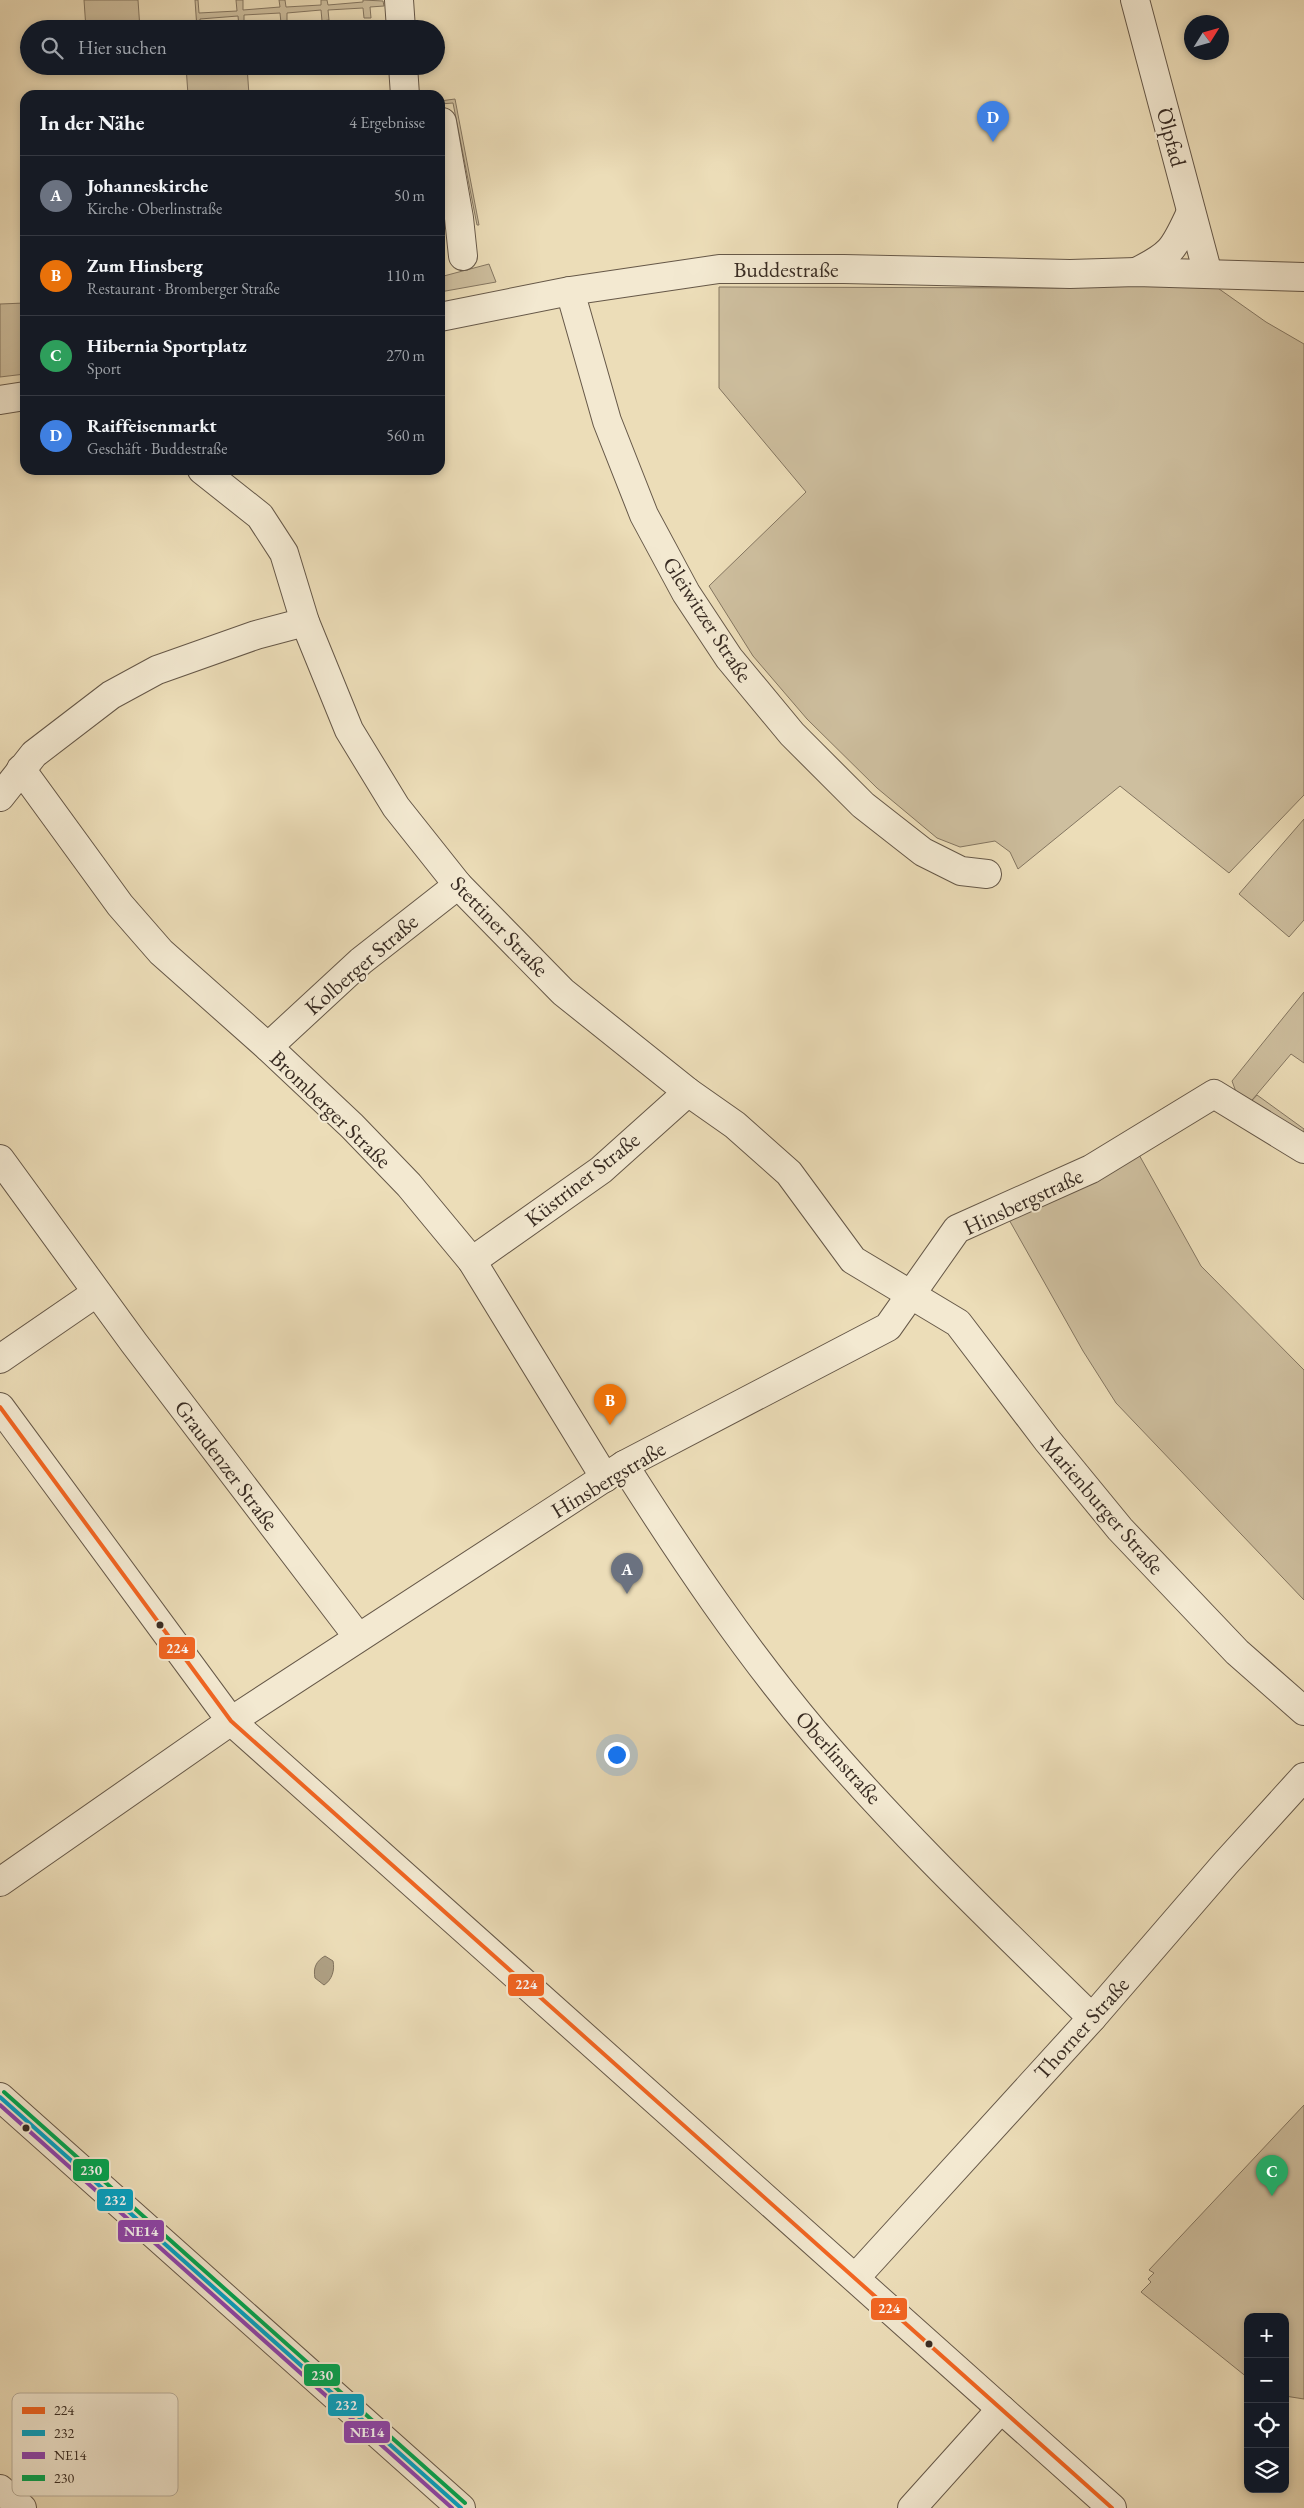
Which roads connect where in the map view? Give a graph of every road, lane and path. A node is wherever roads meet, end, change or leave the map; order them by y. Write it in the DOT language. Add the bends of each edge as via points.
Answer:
graph roads {
  1 [pos="399,0"];
  2 [pos="1135,0"];
  3 [pos="400,20"];
  4 [pos="404,75"];
  5 [pos="405,90"];
  6 [pos="445,136"];
  7 [pos="1191,212"];
  8 [pos="463,256"];
  9 [pos="1136,272"];
  10 [pos="1208,274"];
  11 [pos="1304,277"];
  12 [pos="570,291"];
  13 [pos="445,316"];
  14 [pos="20,397"];
  15 [pos="0,400"];
  16 [pos="208,475"];
  17 [pos="304,622"];
  18 [pos="21,769"];
  19 [pos="0,796"];
  20 [pos="987,874"];
  21 [pos="458,885"];
  22 [pos="268,1047"];
  23 [pos="688,1092"];
  24 [pos="1304,1149"];
  25 [pos="0,1159"];
  26 [pos="472,1261"];
  27 [pos="96,1292"];
  28 [pos="910,1295"];
  29 [pos="0,1359"];
  30 [pos="0,1407"];
  31 [pos="614,1471"];
  32 [pos="358,1637"];
  33 [pos="1304,1711"];
  34 [pos="231,1721"];
  35 [pos="1304,1777"];
  36 [pos="0,1882"];
  37 [pos="1092,2018"];
  38 [pos="0,2097"];
  39 [pos="856,2277"];
  40 [pos="1002,2410"];
  41 [pos="0,2488"];
  42 [pos="22,2508"];
  43 [pos="461,2508"];
  44 [pos="912,2508"];
  45 [pos="1112,2508"];
  1 -- 3 [label="street"];
  2 -- 7 [label="street, Ölpfad"];
  4 -- 5 [label="street"];
  6 -- 8 [label="street"];
  7 -- 9 [label="street, Buddestraße" via="1174,248"];
  7 -- 10 [label="street, Ölpfad"];
  9 -- 10 [label="street, Buddestraße"];
  9 -- 12 [label="street, Buddestraße" via="719,269"];
  10 -- 11 [label="street, Buddestraße"];
  12 -- 13 [label="street, Buddestraße"];
  12 -- 20 [label="street, Gleiwitzer Straße" via="607,421 644,515 686,592 729,658 792,734 862,805 922,852 960,871"];
  14 -- 15 [label="street"];
  16 -- 17 [label="street, Stettiner Straße" via="260,516 284,553"];
  17 -- 18 [label="street" via="256,635 157,670 111,695 52,740"];
  17 -- 21 [label="street, Stettiner Straße" via="349,730 396,807"];
  18 -- 19 [label="street"];
  18 -- 22 [label="street, Bromberger Straße" via="120,905 162,952"];
  21 -- 22 [label="street, Kolberger Straße" via="360,960"];
  21 -- 23 [label="street, Stettiner Straße" via="563,992"];
  22 -- 26 [label="street, Bromberger Straße" via="409,1185"];
  23 -- 26 [label="street, Küstriner Straße" via="601,1170"];
  23 -- 28 [label="street, Stettiner Straße" via="735,1125 789,1173 853,1260"];
  24 -- 28 [label="street, Hinsbergstraße" via="1214,1094 1091,1169 957,1229"];
  25 -- 27 [label="street, Graudenzer Straße"];
  26 -- 31 [label="street, Bromberger Straße"];
  27 -- 29 [label="street"];
  27 -- 32 [label="street, Graudenzer Straße"];
  28 -- 31 [label="street, Hinsbergstraße" via="888,1327"];
  28 -- 33 [label="street, Marienburger Straße" via="958,1323 1120,1529 1237,1652"];
  30 -- 34 [label="street"];
  31 -- 32 [label="street, Hinsbergstraße"];
  31 -- 37 [label="street, Oberlinstraße" via="806,1722 924,1852"];
  32 -- 34 [label="street, Hinsbergstraße"];
  34 -- 36 [label="street, Hinsbergstraße"];
  34 -- 39 [label="street"];
  35 -- 37 [label="street, Thorner Straße" via="1224,1864"];
  37 -- 39 [label="street, Thorner Straße"];
  38 -- 43 [label="street"];
  39 -- 40 [label="street"];
  40 -- 44 [label="street"];
  40 -- 45 [label="street"];
  41 -- 42 [label="street"];
}
